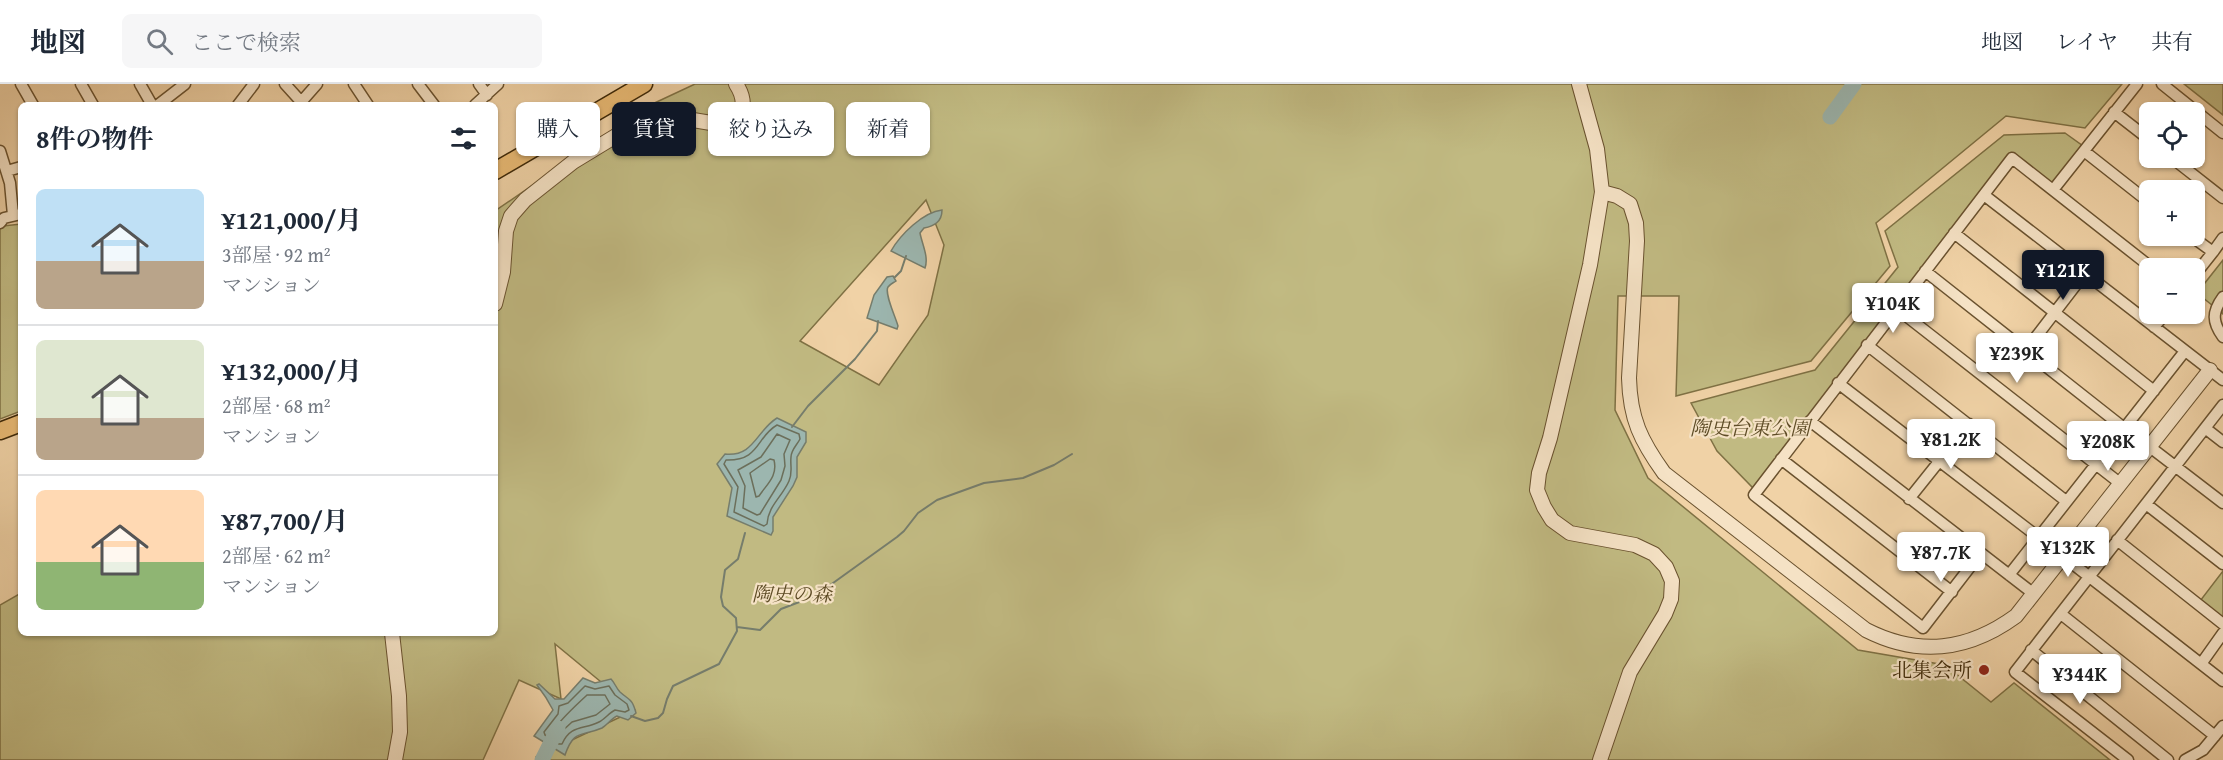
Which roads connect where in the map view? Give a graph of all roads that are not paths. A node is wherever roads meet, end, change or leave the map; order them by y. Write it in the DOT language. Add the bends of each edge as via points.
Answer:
graph roads {
  1 [pos="21,84"];
  2 [pos="81,84"];
  3 [pos="140,84"];
  4 [pos="185,84"];
  5 [pos="254,84"];
  6 [pos="285,84"];
  7 [pos="317,84"];
  8 [pos="354,84"];
  9 [pos="418,84"];
  10 [pos="479,84"];
  11 [pos="498,84"];
  12 [pos="644,84"];
  13 [pos="736,84"];
  14 [pos="1579,84"];
  15 [pos="2137,84"];
  16 [pos="2162,84"];
  17 [pos="487,94"];
  18 [pos="31,102"];
  19 [pos="91,102"];
  20 [pos="150,102"];
  21 [pos="162,102"];
  22 [pos="240,102"];
  23 [pos="302,102"];
  24 [pos="304,102"];
  25 [pos="366,102"];
  26 [pos="432,102"];
  27 [pos="478,102"];
  28 [pos="2114,112"];
  29 [pos="2139,131"];
  30 [pos="2223,133"];
  31 [pos="0,151"];
  32 [pos="2084,151"];
  33 [pos="18,168"];
  34 [pos="2185,168"];
  35 [pos="498,169"];
  36 [pos="7,171"];
  37 [pos="2053,190"];
  38 [pos="1602,192"];
  39 [pos="2139,194"];
  40 [pos="1984,195"];
  41 [pos="2223,198"];
  42 [pos="8,217"];
  43 [pos="1954,233"];
  44 [pos="2223,238"];
  45 [pos="2205,246"];
  46 [pos="2213,252"];
  47 [pos="2139,258"];
  48 [pos="2205,262"];
  49 [pos="1924,271"];
  50 [pos="2085,273"];
  51 [pos="498,292"];
  52 [pos="2223,297"];
  53 [pos="1896,308"];
  54 [pos="2055,312"];
  55 [pos="2157,324"];
  56 [pos="2154,327"];
  57 [pos="2223,337"];
  58 [pos="1867,345"];
  59 [pos="2026,350"];
  60 [pos="2185,351"];
  61 [pos="2210,370"];
  62 [pos="2223,380"];
  63 [pos="1838,382"];
  64 [pos="2154,390"];
  65 [pos="2223,405"];
  66 [pos="1810,421"];
  67 [pos="18,424"];
  68 [pos="1969,424"];
  69 [pos="2124,428"];
  70 [pos="2205,428"];
  71 [pos="0,431"];
  72 [pos="2223,442"];
  73 [pos="2150,447"];
  74 [pos="1781,459"];
  75 [pos="1939,462"];
  76 [pos="2096,464"];
  77 [pos="2176,466"];
  78 [pos="2121,484"];
  79 [pos="1910,499"];
  80 [pos="2066,501"];
  81 [pos="2223,503"];
  82 [pos="2146,504"];
  83 [pos="2038,537"];
  84 [pos="2117,540"];
  85 [pos="1980,554"];
  86 [pos="2064,557"];
  87 [pos="2223,564"];
  88 [pos="2009,575"];
  89 [pos="2089,577"];
  90 [pos="1952,592"];
  91 [pos="2034,594"];
  92 [pos="2061,614"];
  93 [pos="2223,624"];
  94 [pos="2223,633"];
  95 [pos="392,636"];
  96 [pos="2031,650"];
  97 [pos="2201,664"];
  98 [pos="2223,681"];
  99 [pos="2223,726"];
  100 [pos="2215,736"];
  101 [pos="395,760"];
  102 [pos="1600,760"];
  103 [pos="2128,760"];
  104 [pos="2168,760"];
  105 [pos="2185,760"];
  1 -- 18 [label="street"];
  2 -- 19 [label="street"];
  3 -- 20 [label="street"];
  4 -- 21 [label="street"];
  5 -- 22 [label="street"];
  6 -- 23 [label="street"];
  7 -- 24 [label="street"];
  8 -- 25 [label="street"];
  9 -- 26 [label="street"];
  10 -- 17 [label="street"];
  11 -- 17 [label="street"];
  12 -- 35 [label="main road"];
  13 -- 51 [label="street" via="744,103 737,122 729,126 663,115 642,120 573,162 525,200 511,216 506,231"];
  14 -- 38 [label="street" via="1597,149"];
  15 -- 28 [label="street"];
  16 -- 30 [label="street"];
  17 -- 27 [label="street"];
  28 -- 29 [label="street"];
  28 -- 32 [label="street"];
  31 -- 36 [label="street"];
  32 -- 37 [label="street"];
  32 -- 39 [label="street"];
  33 -- 36 [label="street"];
  34 -- 41 [label="street"];
  36 -- 42 [label="street"];
  37 -- 40 [label="street" via="2012,158"];
  37 -- 47 [label="street"];
  38 -- 91 [label="street" via="1630,204 1636,223 1629,400 1646,448 1664,473 1866,630 1886,640 1923,647 1976,640 2016,616"];
  38 -- 102 [label="street" via="1590,265 1537,490 1552,520 1570,533 1635,545 1654,554 1672,581 1665,614 1630,672"];
  40 -- 43 [label="street"];
  40 -- 50 [label="street"];
  43 -- 49 [label="street"];
  43 -- 54 [label="street"];
  44 -- 46 [label="street"];
  45 -- 46 [label="street"];
  46 -- 48 [label="street"];
  49 -- 53 [label="street"];
  49 -- 59 [label="street"];
  50 -- 54 [label="street"];
  50 -- 56 [label="street"];
  52 -- 57 [label="street" via="2213,316"];
  53 -- 58 [label="street"];
  53 -- 76 [label="street"];
  54 -- 59 [label="street"];
  54 -- 64 [label="street"];
  55 -- 56 [label="street"];
  56 -- 60 [label="street"];
  58 -- 63 [label="street"];
  58 -- 68 [label="street"];
  59 -- 69 [label="street"];
  60 -- 61 [label="street"];
  60 -- 64 [label="street"];
  61 -- 62 [label="street"];
  61 -- 73 [label="street"];
  63 -- 66 [label="street"];
  63 -- 75 [label="street"];
  64 -- 69 [label="street"];
  65 -- 70 [label="street"];
  66 -- 74 [label="street"];
  66 -- 79 [label="street"];
  67 -- 71 [label="main road"];
  68 -- 75 [label="street"];
  68 -- 80 [label="street"];
  69 -- 76 [label="street"];
  70 -- 72 [label="street"];
  70 -- 77 [label="street"];
  73 -- 77 [label="street"];
  73 -- 78 [label="street"];
  74 -- 90 [label="street"];
  74 -- 90 [label="street" via="1754,495 1923,628"];
  75 -- 79 [label="street"];
  75 -- 83 [label="street"];
  76 -- 78 [label="street"];
  76 -- 80 [label="street"];
  77 -- 81 [label="street"];
  77 -- 82 [label="street"];
  78 -- 86 [label="street"];
  79 -- 85 [label="street"];
  80 -- 83 [label="street"];
  82 -- 84 [label="street"];
  82 -- 87 [label="street"];
  83 -- 88 [label="street"];
  84 -- 89 [label="street"];
  84 -- 93 [label="street"];
  85 -- 88 [label="street"];
  85 -- 90 [label="street"];
  86 -- 89 [label="street"];
  86 -- 91 [label="street"];
  88 -- 91 [label="street"];
  89 -- 92 [label="street"];
  89 -- 97 [label="street"];
  92 -- 96 [label="street"];
  92 -- 100 [label="street"];
  94 -- 97 [label="street"];
  95 -- 101 [label="street" via="400,732"];
  96 -- 103 [label="street" via="2015,672"];
  96 -- 104 [label="street"];
  97 -- 98 [label="street"];
  99 -- 100 [label="street"];
  100 -- 105 [label="street" via="2203,750"];
}
